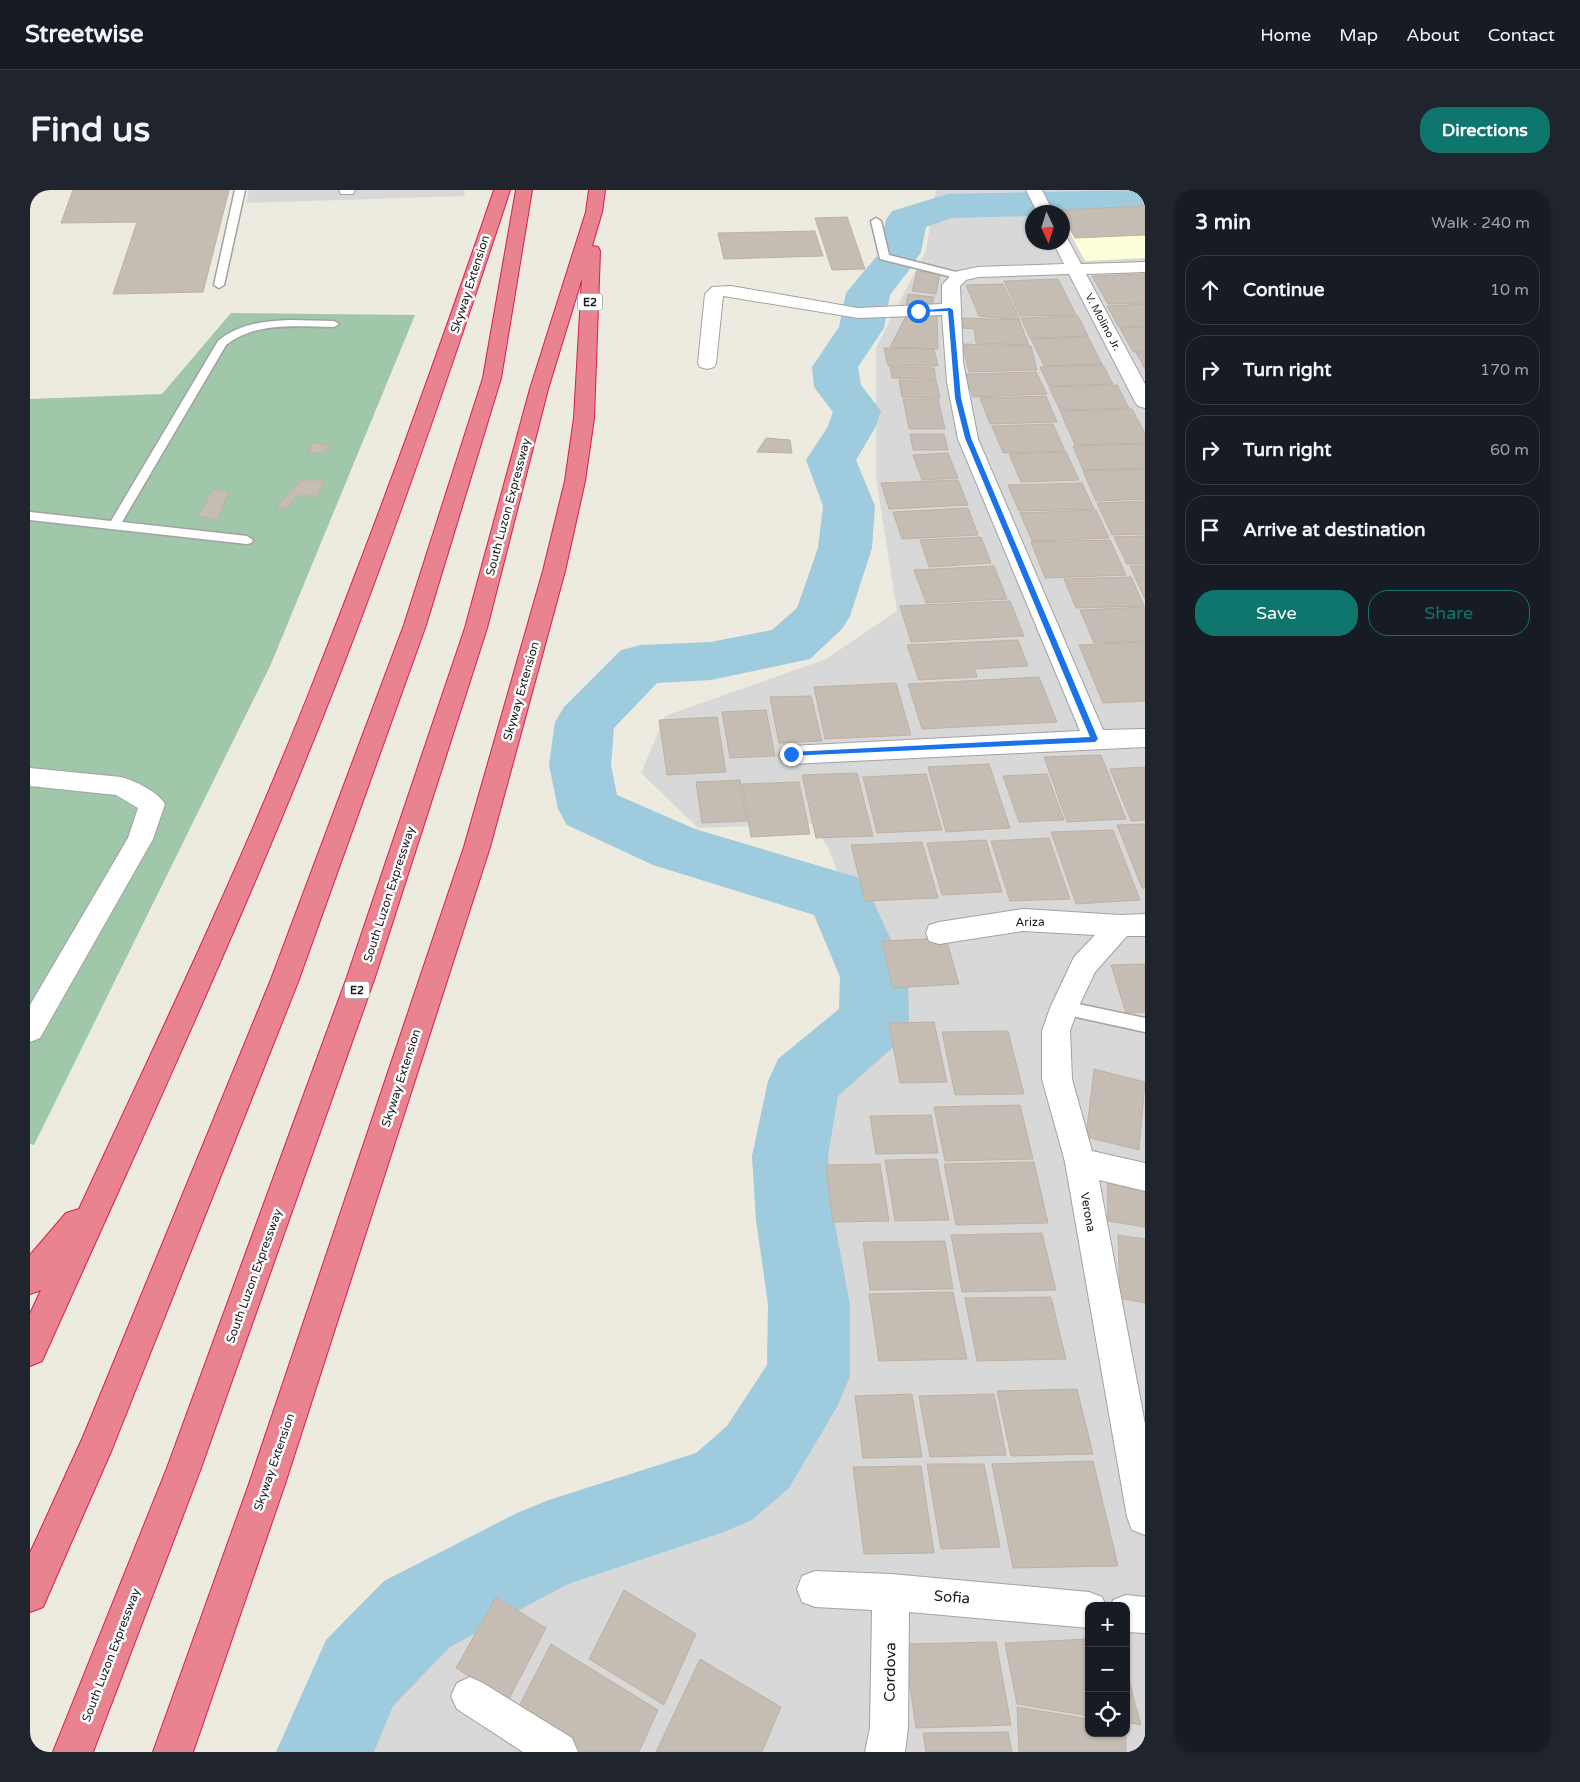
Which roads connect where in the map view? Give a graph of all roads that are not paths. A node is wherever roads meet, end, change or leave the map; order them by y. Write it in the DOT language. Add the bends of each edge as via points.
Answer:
graph roads {
  1 [pos="240,190"];
  2 [pos="502,190"];
  3 [pos="524,190"];
  4 [pos="1034,190"];
  5 [pos="596,201"];
  6 [pos="1042,205"];
  7 [pos="876,221"];
  8 [pos="1065,250"];
  9 [pos="1145,266"];
  10 [pos="1076,269"];
  11 [pos="960,276"];
  12 [pos="219,285"];
  13 [pos="950,310"];
  14 [pos="334,324"];
  15 [pos="707,363"];
  16 [pos="1145,402"];
  17 [pos="30,516"];
  18 [pos="114,526"];
  19 [pos="247,540"];
  20 [pos="1145,738"];
  21 [pos="1095,739"];
  22 [pos="791,754"];
  23 [pos="30,777"];
  24 [pos="1133,926"];
  25 [pos="940,933"];
  26 [pos="1064,1008"];
  27 [pos="1145,1025"];
  28 [pos="30,1030"];
  29 [pos="1080,1162"];
  30 [pos="1145,1177"];
  31 [pos="99,1197"];
  32 [pos="30,1279"];
  33 [pos="30,1350"];
  34 [pos="1145,1517"];
  35 [pos="815,1589"];
  36 [pos="891,1592"];
  37 [pos="30,1594"];
  38 [pos="1085,1610"];
  39 [pos="1130,1613"];
  40 [pos="1145,1615"];
  41 [pos="470,1696"];
  42 [pos="73,1752"];
  43 [pos="174,1752"];
  44 [pos="558,1752"];
  45 [pos="885,1752"];
  1 -- 12 [label="lane"];
  2 -- 31 [label="highway, Skyway Extension" via="445,361 326,680 215,946"];
  3 -- 37 [label="highway" via="492,378 415,625 284,982 95,1449"];
  4 -- 6 [label="street"];
  5 -- 42 [label="highway, South Luzon Expressway / E2" via="539,389 476,628 362,977 184,1468"];
  5 -- 43 [label="highway, Skyway Extension / E2" via="584,418 554,571 476,847 267,1484"];
  7 -- 11 [label="lane" via="884,257"];
  8 -- 10 [label="street, V. Molino Jr."];
  9 -- 10 [label="street"];
  10 -- 11 [label="street" via="978,272"];
  10 -- 16 [label="street, V. Molino Jr."];
  11 -- 13 [label="street" via="951,285"];
  13 -- 15 [label="street" via="850,312 718,291 714,294"];
  13 -- 21 [label="street" via="958,398 968,438"];
  14 -- 18 [label="lane" via="259,326 242,329 229,336"];
  17 -- 18 [label="lane"];
  18 -- 19 [label="lane"];
  20 -- 21 [label="street"];
  21 -- 22 [label="street"];
  23 -- 28 [label="street" via="121,786 152,804 140,839"];
  24 -- 25 [label="street, Ariza" via="1023,920"];
  24 -- 26 [label="street, Verona" via="1084,965"];
  26 -- 27 [label="lane"];
  26 -- 29 [label="street, Verona" via="1056,1031 1057,1079"];
  29 -- 30 [label="street"];
  29 -- 34 [label="street, Verona"];
  31 -- 32 [label="highway"];
  31 -- 33 [label="highway, Skyway Extension"];
  35 -- 36 [label="street, Sofia"];
  36 -- 38 [label="street, Sofia"];
  36 -- 45 [label="street, Cordova" via="889,1728"];
  39 -- 40 [label="street"];
  41 -- 44 [label="street"];
}
